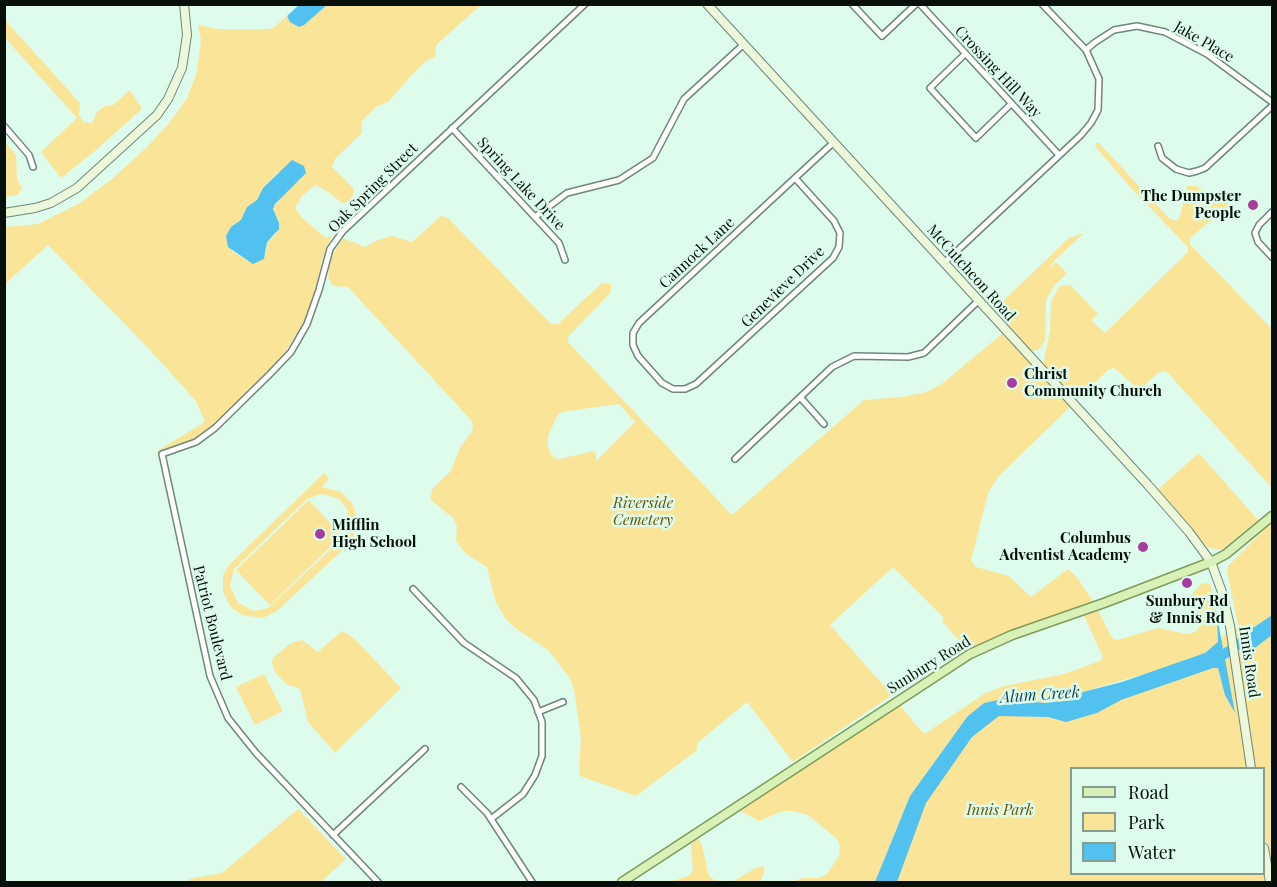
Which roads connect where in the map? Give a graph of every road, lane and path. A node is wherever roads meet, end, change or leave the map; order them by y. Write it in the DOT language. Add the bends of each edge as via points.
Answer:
graph roads {
  1 [pos="184,4"];
  2 [pos="585,4"];
  3 [pos="707,4"];
  4 [pos="852,4"];
  5 [pos="918,4"];
  6 [pos="1042,4"];
  7 [pos="744,44"];
  8 [pos="1086,50"];
  9 [pos="965,54"];
  10 [pos="1011,104"];
  11 [pos="1272,104"];
  12 [pos="4,126"];
  13 [pos="452,128"];
  14 [pos="834,142"];
  15 [pos="1158,146"];
  16 [pos="1059,155"];
  17 [pos="33,167"];
  18 [pos="795,178"];
  19 [pos="1272,212"];
  20 [pos="4,213"];
  21 [pos="535,217"];
  22 [pos="1272,257"];
  23 [pos="565,260"];
  24 [pos="944,263"];
  25 [pos="978,301"];
  26 [pos="673,389"];
  27 [pos="800,397"];
  28 [pos="824,424"];
  29 [pos="162,454"];
  30 [pos="735,459"];
  31 [pos="1272,516"];
  32 [pos="1211,562"];
  33 [pos="413,589"];
  34 [pos="563,702"];
  35 [pos="538,712"];
  36 [pos="425,749"];
  37 [pos="1251,767"];
  38 [pos="461,787"];
  39 [pos="491,819"];
  40 [pos="333,835"];
  41 [pos="1265,858"];
  42 [pos="378,882"];
  43 [pos="532,882"];
  44 [pos="622,882"];
  45 [pos="1270,882"];
  1 -- 20 [label="main road" via="187,35 182,68 157,116 77,188 51,203"];
  2 -- 13 [label="street, Oak Spring Street"];
  3 -- 7 [label="main road, McCutcheon Road"];
  4 -- 5 [label="street" via="882,36"];
  5 -- 9 [label="street, Crossing Hill Way"];
  6 -- 8 [label="street"];
  7 -- 14 [label="main road, McCutcheon Road"];
  7 -- 21 [label="street" via="684,99 653,158 619,180 567,193"];
  8 -- 11 [label="street, Jake Place" via="1114,30 1137,26 1164,32 1207,54"];
  8 -- 16 [label="street" via="1099,79 1098,110 1091,123"];
  9 -- 10 [label="street, Crossing Hill Way"];
  9 -- 10 [label="street" via="930,88 976,138"];
  10 -- 16 [label="street, Crossing Hill Way"];
  11 -- 15 [label="street" via="1205,168 1197,171 1176,169 1162,158"];
  12 -- 17 [label="street"];
  13 -- 21 [label="street, Spring Lake Drive"];
  13 -- 29 [label="street, Oak Spring Street" via="343,231 330,249 307,324 291,352 215,428 196,442"];
  14 -- 18 [label="street, Cannock Lane"];
  14 -- 24 [label="main road, McCutcheon Road"];
  16 -- 24 [label="street"];
  18 -- 26 [label="street, Cannock Lane" via="639,323 633,333 638,356 662,383"];
  18 -- 26 [label="street, Genevieve Drive" via="840,233 833,258 696,384"];
  19 -- 22 [label="street" via="1255,233"];
  21 -- 23 [label="street, Spring Lake Drive" via="559,243"];
  24 -- 25 [label="main road, McCutcheon Road"];
  25 -- 27 [label="street" via="924,353 908,357 854,356 832,367"];
  25 -- 32 [label="main road, McCutcheon Road" via="1148,485"];
  27 -- 28 [label="street"];
  27 -- 30 [label="street"];
  29 -- 40 [label="street, Patriot Boulevard" via="210,676 228,718"];
  31 -- 32 [label="main road, Sunbury Road"];
  32 -- 37 [label="main road, Innis Road" via="1225,602"];
  32 -- 44 [label="main road, Sunbury Road" via="970,654"];
  33 -- 35 [label="street" via="464,643 516,678 534,700"];
  34 -- 35 [label="street"];
  35 -- 39 [label="street" via="542,722 542,756 535,775 523,794"];
  36 -- 40 [label="street"];
  38 -- 39 [label="street"];
  39 -- 43 [label="street"];
  40 -- 42 [label="street, Patriot Boulevard"];
  41 -- 45 [label="main road"];
}
